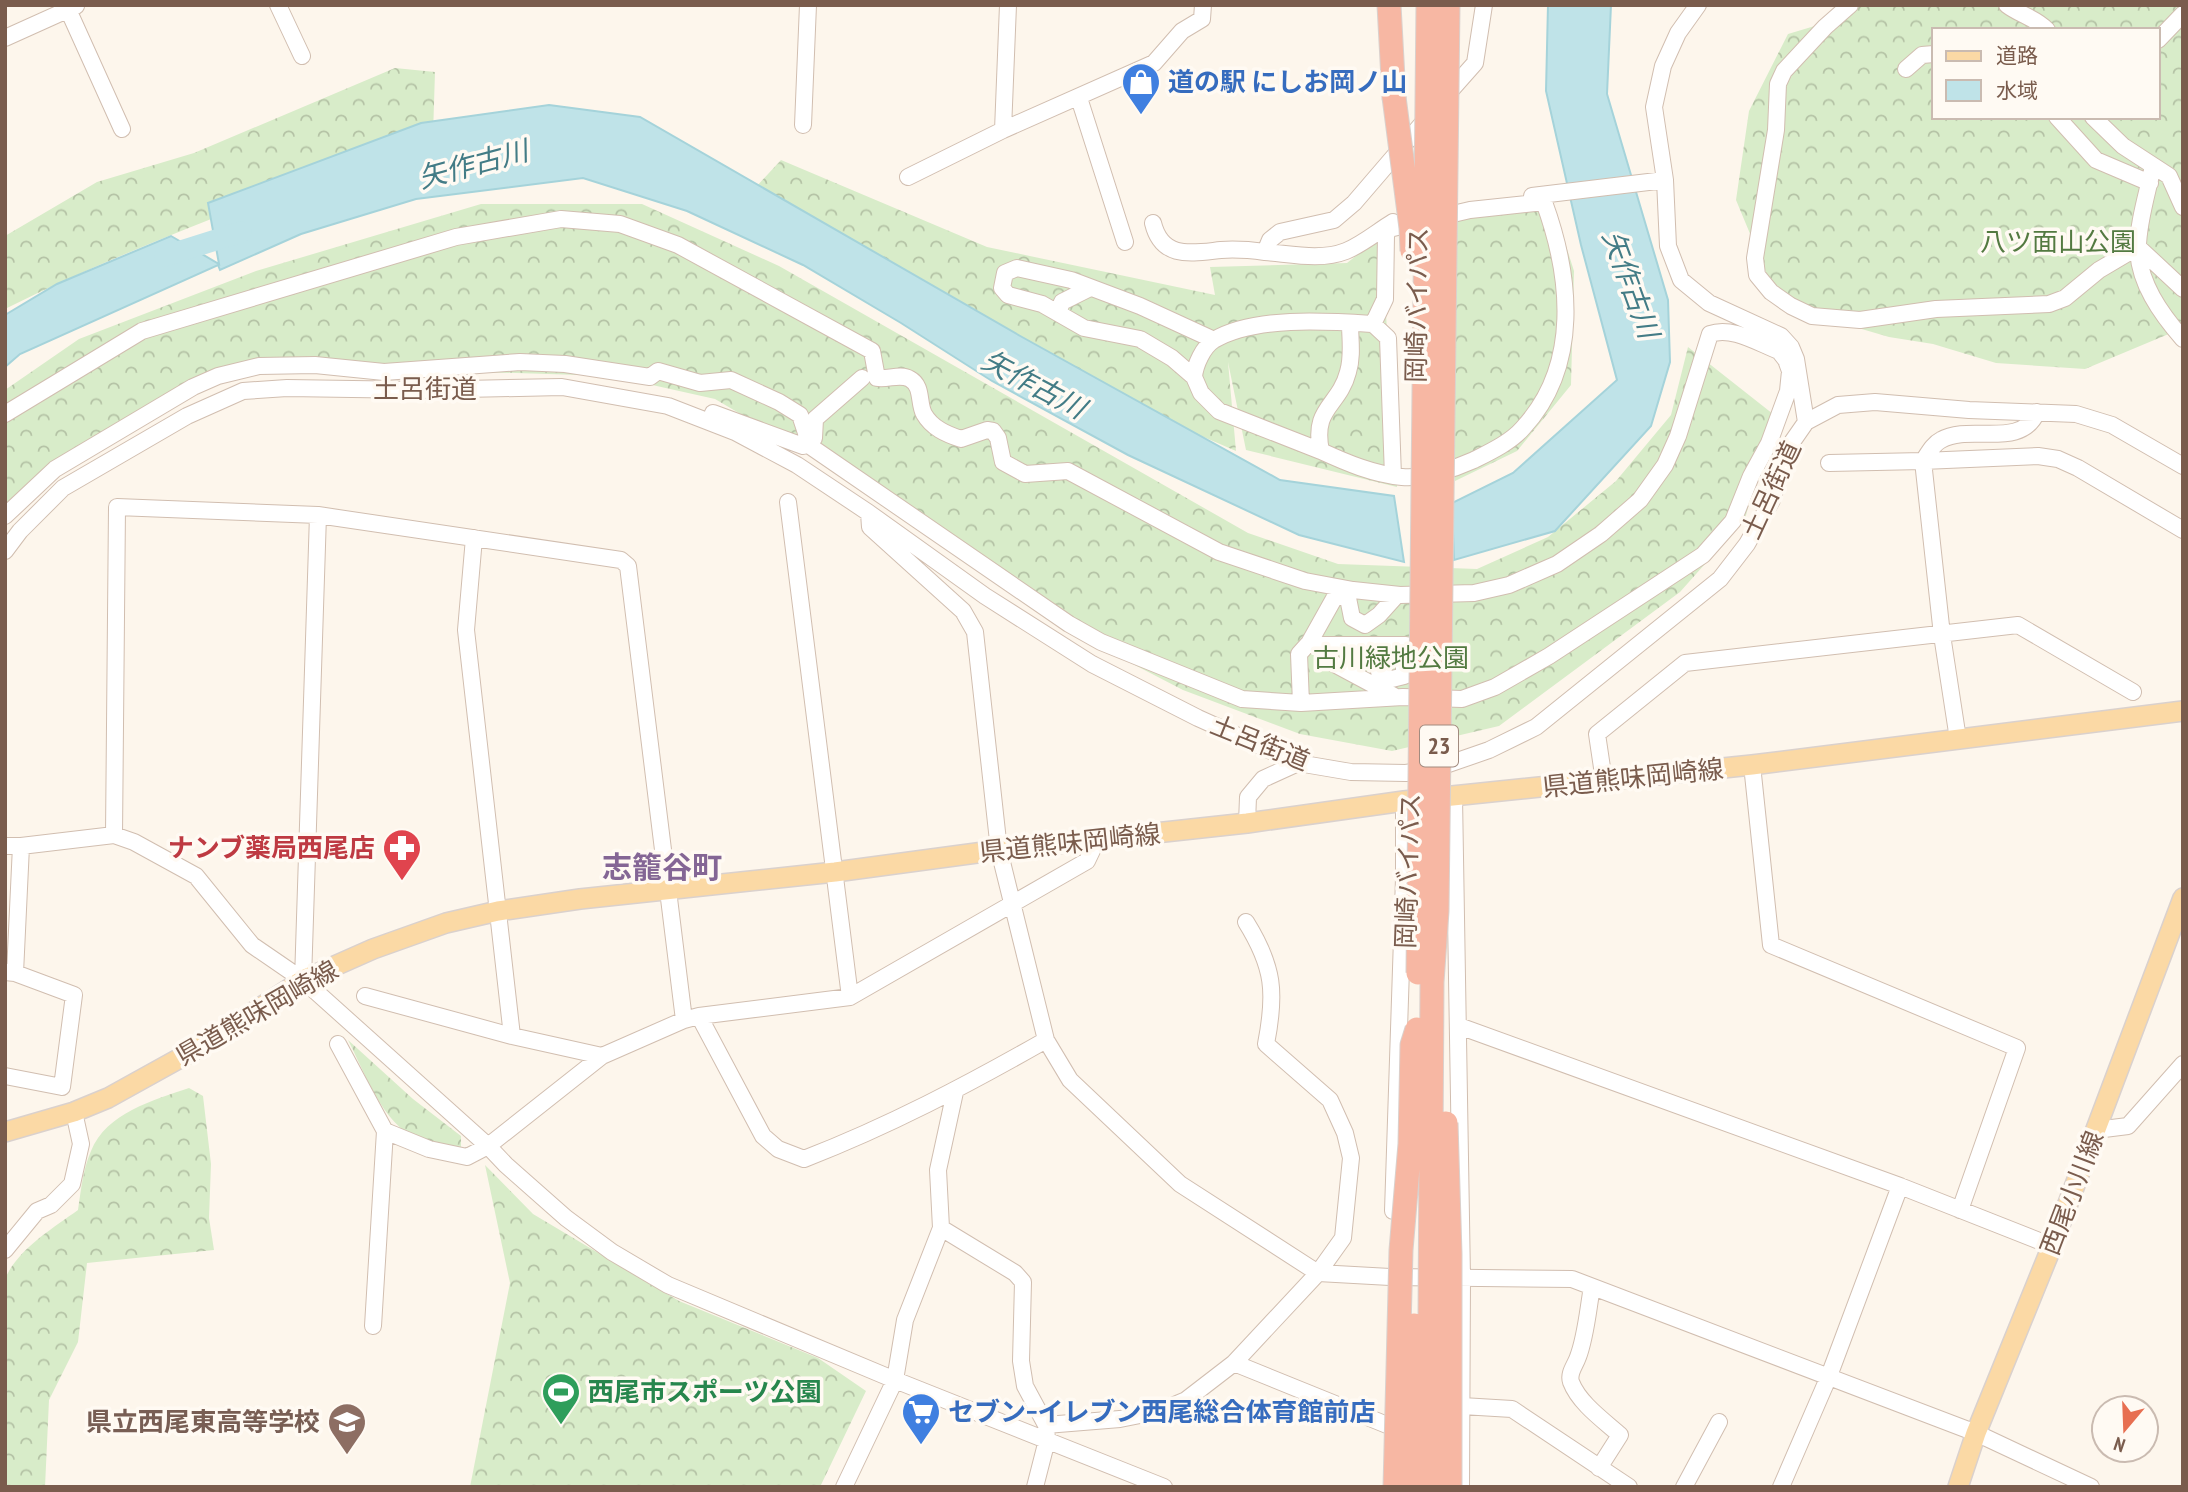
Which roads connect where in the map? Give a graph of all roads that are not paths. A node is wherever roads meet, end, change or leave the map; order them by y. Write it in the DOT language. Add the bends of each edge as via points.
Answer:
graph roads {
  1 [pos="278,5"];
  2 [pos="808,5"];
  3 [pos="1008,5"];
  4 [pos="1203,5"];
  5 [pos="1388,5"];
  6 [pos="1428,5"];
  7 [pos="1448,5"];
  8 [pos="1484,5"];
  9 [pos="1698,5"];
  10 [pos="1850,5"];
  11 [pos="2007,5"];
  12 [pos="2032,5"];
  13 [pos="71,7"];
  14 [pos="2183,14"];
  15 [pos="2044,27"];
  16 [pos="5,38"];
  17 [pos="2160,38"];
  18 [pos="1932,54"];
  19 [pos="302,56"];
  20 [pos="1906,69"];
  21 [pos="1079,98"];
  22 [pos="2059,119"];
  23 [pos="2095,119"];
  24 [pos="803,125"];
  25 [pos="122,129"];
  26 [pos="1003,130"];
  27 [pos="2153,166"];
  28 [pos="908,177"];
  29 [pos="1665,180"];
  30 [pos="2150,183"];
  31 [pos="2183,207"];
  32 [pos="1153,223"];
  33 [pos="1125,242"];
  34 [pos="2138,247"];
  35 [pos="1265,252"];
  36 [pos="1090,288"];
  37 [pos="2183,289"];
  38 [pos="1058,313"];
  39 [pos="1350,323"];
  40 [pos="1373,324"];
  41 [pos="2183,339"];
  42 [pos="1214,340"];
  43 [pos="1785,349"];
  44 [pos="862,377"];
  45 [pos="1194,377"];
  46 [pos="1801,394"];
  47 [pos="1838,405"];
  48 [pos="2037,412"];
  49 [pos="5,414"];
  50 [pos="697,417"];
  51 [pos="1806,422"];
  52 [pos="807,444"];
  53 [pos="1321,451"];
  54 [pos="1424,451"];
  55 [pos="1923,461"];
  56 [pos="1829,463"];
  57 [pos="2183,466"];
  58 [pos="1393,476"];
  59 [pos="788,502"];
  60 [pos="869,513"];
  61 [pos="318,515"];
  62 [pos="5,516"];
  63 [pos="2183,530"];
  64 [pos="474,538"];
  65 [pos="5,551"];
  66 [pos="1397,595"];
  67 [pos="1942,635"];
  68 [pos="1359,645"];
  69 [pos="1306,646"];
  70 [pos="1327,660"];
  71 [pos="1391,664"];
  72 [pos="1300,675"];
  73 [pos="1354,675"];
  74 [pos="2133,692"];
  75 [pos="1396,697"];
  76 [pos="1301,703"];
  77 [pos="2183,712"];
  78 [pos="1958,739"];
  79 [pos="1298,763"];
  80 [pos="1752,765"];
  81 [pos="1604,781"];
  82 [pos="1454,797"];
  83 [pos="1404,801"];
  84 [pos="1247,822"];
  85 [pos="114,835"];
  86 [pos="1097,840"];
  87 [pos="13,846"];
  88 [pos="999,850"];
  89 [pos="835,872"];
  90 [pos="668,890"];
  91 [pos="2183,898"];
  92 [pos="1010,903"];
  93 [pos="498,911"];
  94 [pos="1246,922"];
  95 [pos="10,972"];
  96 [pos="303,980"];
  97 [pos="1432,982"];
  98 [pos="365,996"];
  99 [pos="850,997"];
  100 [pos="692,1018"];
  101 [pos="1459,1026"];
  102 [pos="1417,1029"];
  103 [pos="512,1036"];
  104 [pos="1046,1040"];
  105 [pos="338,1044"];
  106 [pos="602,1056"];
  107 [pos="2183,1064"];
  108 [pos="5,1076"];
  109 [pos="955,1092"];
  110 [pos="74,1112"];
  111 [pos="2096,1130"];
  112 [pos="385,1131"];
  113 [pos="5,1132"];
  114 [pos="488,1146"];
  115 [pos="1900,1186"];
  116 [pos="1960,1210"];
  117 [pos="941,1228"];
  118 [pos="2052,1246"];
  119 [pos="5,1250"];
  120 [pos="1318,1273"];
  121 [pos="1390,1277"];
  122 [pos="1462,1278"];
  123 [pos="1592,1287"];
  124 [pos="373,1326"];
  125 [pos="1234,1363"];
  126 [pos="1829,1376"];
  127 [pos="895,1380"];
  128 [pos="1462,1406"];
  129 [pos="1719,1422"];
  130 [pos="1387,1424"];
  131 [pos="1046,1433"];
  132 [pos="1976,1433"];
  133 [pos="1599,1468"];
  134 [pos="1621,1485"];
  135 [pos="844,1487"];
  136 [pos="1035,1487"];
  137 [pos="1164,1487"];
  138 [pos="1387,1487"];
  139 [pos="1395,1487"];
  140 [pos="1413,1487"];
  141 [pos="1429,1487"];
  142 [pos="1450,1487"];
  143 [pos="1461,1487"];
  144 [pos="1684,1487"];
  145 [pos="1781,1487"];
  146 [pos="1958,1487"];
  147 [pos="2091,1487"];
  1 -- 19 [label="street"];
  2 -- 24 [label="street"];
  3 -- 26 [label="street"];
  4 -- 21 [label="street" via="1202,19 1182,31 1154,63"];
  5 -- 54 [label="highway, 23, bridge" via="1411,228 1418,443"];
  6 -- 54 [label="highway, 岡崎バイパス / 23, bridge"];
  7 -- 97 [label="highway, 岡崎バイパス / 23, bridge" via="1437,911"];
  8 -- 35 [label="street" via="1475,63 1354,203 1334,220 1280,232 1269,240"];
  9 -- 29 [label="street" via="1663,66 1654,107"];
  10 -- 34 [label="street" via="1825,26 1784,71 1778,84 1776,130 1755,258 1757,275 1771,292 1812,316 1831,319 2049,304 2065,298"];
  11 -- 15 [label="street"];
  12 -- 15 [label="street"];
  13 -- 16 [label="street"];
  13 -- 25 [label="street"];
  14 -- 17 [label="street"];
  18 -- 20 [label="street" via="1922,55"];
  21 -- 26 [label="street"];
  21 -- 33 [label="street"];
  22 -- 30 [label="street" via="2096,160"];
  23 -- 27 [label="street"];
  26 -- 28 [label="street"];
  27 -- 30 [label="street"];
  27 -- 31 [label="street" via="2169,176"];
  29 -- 35 [label="street" via="1474,202 1396,221 1349,250 1323,257"];
  29 -- 43 [label="street" via="1668,246 1681,280 1709,303 1781,336"];
  30 -- 34 [label="street"];
  32 -- 35 [label="street" via="1156,234 1176,251"];
  34 -- 37 [label="street"];
  34 -- 41 [label="street" via="2154,300"];
  36 -- 38 [label="street" via="1062,302"];
  36 -- 38 [label="street" via="1017,268 1005,273 1002,288 1008,295"];
  36 -- 42 [label="street"];
  38 -- 45 [label="street" via="1084,328 1140,339"];
  39 -- 40 [label="street"];
  39 -- 42 [label="street" via="1312,320 1244,330"];
  39 -- 53 [label="street" via="1349,371 1322,416"];
  40 -- 58 [label="street" via="1388,338"];
  40 -- 58 [label="street" via="1385,299 1389,229 1470,210 1544,202 1558,239 1566,317 1561,359 1547,396 1522,430 1490,452 1435,472"];
  42 -- 45 [label="street" via="1198,362"];
  43 -- 46 [label="street" via="1796,359"];
  43 -- 66 [label="street" via="1731,333 1710,334 1665,465 1640,500 1557,564 1509,585 1474,593"];
  43 -- 75 [label="street" via="1788,391 1778,417 1733,521 1703,555 1495,687 1462,699"];
  44 -- 52 [label="street" via="815,419 814,438"];
  45 -- 53 [label="street" via="1201,393 1219,411"];
  46 -- 47 [label="street" via="1820,407"];
  46 -- 51 [label="street"];
  47 -- 48 [label="street" via="1875,402"];
  47 -- 51 [label="street"];
  48 -- 55 [label="street" via="2029,425 2015,432 1963,433 1939,441"];
  48 -- 57 [label="street" via="2076,414 2112,425"];
  49 -- 66 [label="street" via="142,331 456,237 561,219 620,224 678,245 872,351 877,378 913,380 933,425 961,439 993,431 1003,462 1025,474 1068,471 1219,552 1305,581"];
  50 -- 52 [label="street" via="702,411 710,412"];
  50 -- 60 [label="street, 土呂街道" via="797,465"];
  50 -- 65 [label="street, 土呂街道" via="668,406 562,387 243,391 187,416 63,488"];
  51 -- 79 [label="street, 土呂街道" via="1790,445 1772,500 1720,579 1536,727 1489,750 1406,774 1351,772"];
  52 -- 62 [label="street" via="800,415 731,380 701,383 658,371 650,377 520,362 384,372 315,365 259,366 192,387 55,469"];
  52 -- 76 [label="street" via="1101,642 1242,699"];
  53 -- 58 [label="street"];
  54 -- 102 [label="highway, 岡崎バイパス / 23, bridge"];
  55 -- 56 [label="street"];
  55 -- 63 [label="street" via="2058,459"];
  55 -- 67 [label="street"];
  59 -- 89 [label="street"];
  60 -- 79 [label="street, 土呂街道" via="985,596 1092,664"];
  60 -- 88 [label="street" via="870,527 962,611 975,632"];
  61 -- 64 [label="street"];
  61 -- 85 [label="street" via="117,506"];
  61 -- 96 [label="street"];
  64 -- 90 [label="street" via="621,559 628,566"];
  64 -- 93 [label="street" via="466,629"];
  66 -- 69 [label="street" via="1366,625 1352,618 1348,598 1336,595"];
  67 -- 74 [label="street" via="2018,625"];
  67 -- 78 [label="street"];
  67 -- 81 [label="street" via="1685,663 1597,734"];
  68 -- 69 [label="street"];
  68 -- 71 [label="street"];
  68 -- 73 [label="street" via="1361,660"];
  69 -- 70 [label="street"];
  69 -- 72 [label="street" via="1299,654"];
  70 -- 72 [label="street" via="1314,673"];
  70 -- 73 [label="street"];
  71 -- 73 [label="street"];
  71 -- 75 [label="street"];
  72 -- 76 [label="street"];
  75 -- 76 [label="street"];
  77 -- 78 [label="main road, 県道熊味岡崎線"];
  78 -- 80 [label="main road, 県道熊味岡崎線"];
  79 -- 84 [label="street" via="1263,779 1248,797"];
  80 -- 81 [label="main road, 県道熊味岡崎線"];
  80 -- 116 [label="street" via="1771,945 2018,1048"];
  81 -- 82 [label="main road, 県道熊味岡崎線"];
  82 -- 83 [label="main road, 県道熊味岡崎線"];
  82 -- 101 [label="street"];
  83 -- 84 [label="main road, 県道熊味岡崎線"];
  83 -- 121 [label="street"];
  84 -- 86 [label="main road, 県道熊味岡崎線"];
  85 -- 87 [label="street"];
  85 -- 96 [label="street" via="195,876 252,945"];
  86 -- 88 [label="main road, 県道熊味岡崎線"];
  86 -- 92 [label="street" via="1087,861"];
  87 -- 95 [label="street"];
  88 -- 89 [label="main road, 県道熊味岡崎線"];
  88 -- 92 [label="street"];
  89 -- 90 [label="main road, 県道熊味岡崎線"];
  89 -- 99 [label="street"];
  90 -- 93 [label="main road, 県道熊味岡崎線"];
  90 -- 100 [label="street"];
  91 -- 111 [label="main road, 西尾小川線"];
  92 -- 99 [label="street"];
  92 -- 104 [label="street"];
  93 -- 96 [label="main road, 県道熊味岡崎線" via="446,923"];
  93 -- 103 [label="street"];
  94 -- 120 [label="street" via="1269,970 1273,1009 1266,1044 1330,1100 1351,1158 1343,1238"];
  95 -- 108 [label="street" via="74,995 62,1087"];
  96 -- 110 [label="main road, 県道熊味岡崎線" via="191,1052"];
  96 -- 114 [label="street"];
  97 -- 141 [label="highway, 岡崎バイパス / 23, bridge"];
  97 -- 142 [label="highway, 23, bridge" via="1443,1026 1450,1254"];
  98 -- 103 [label="street"];
  99 -- 100 [label="street"];
  100 -- 106 [label="street"];
  100 -- 109 [label="street" via="762,1136 778,1149 804,1159"];
  101 -- 115 [label="street"];
  101 -- 122 [label="street"];
  102 -- 139 [label="highway, 23, bridge" via="1412,1045 1401,1250"];
  102 -- 140 [label="highway, 岡崎バイパス / 23, bridge"];
  103 -- 106 [label="street"];
  104 -- 109 [label="street"];
  104 -- 120 [label="street" via="1070,1080 1180,1184"];
  105 -- 112 [label="street"];
  106 -- 114 [label="street"];
  107 -- 111 [label="street" via="2128,1126"];
  109 -- 117 [label="street" via="938,1170"];
  110 -- 113 [label="main road, 県道熊味岡崎線"];
  110 -- 119 [label="street" via="81,1144 72,1184 51,1205 37,1211"];
  111 -- 118 [label="main road, 西尾小川線"];
  112 -- 114 [label="street" via="429,1149 467,1157"];
  112 -- 124 [label="street"];
  114 -- 127 [label="street" via="566,1218 657,1279"];
  115 -- 116 [label="street"];
  115 -- 126 [label="street"];
  116 -- 118 [label="street"];
  117 -- 127 [label="street" via="905,1320"];
  117 -- 131 [label="street" via="1023,1282 1024,1386"];
  118 -- 132 [label="main road, 西尾小川線"];
  120 -- 121 [label="street"];
  120 -- 125 [label="street"];
  121 -- 122 [label="street"];
  121 -- 130 [label="street"];
  122 -- 123 [label="street" via="1572,1279"];
  122 -- 128 [label="street"];
  123 -- 126 [label="street"];
  123 -- 133 [label="street" via="1570,1380 1595,1413 1620,1434"];
  125 -- 130 [label="street"];
  125 -- 131 [label="street" via="1185,1400 1160,1411"];
  126 -- 132 [label="street"];
  126 -- 145 [label="street"];
  127 -- 131 [label="street"];
  127 -- 135 [label="street"];
  128 -- 133 [label="street" via="1512,1409"];
  128 -- 143 [label="street"];
  129 -- 144 [label="street"];
  130 -- 138 [label="street"];
  131 -- 136 [label="street"];
  131 -- 137 [label="street"];
  132 -- 146 [label="main road, 西尾小川線"];
  132 -- 147 [label="street"];
  133 -- 134 [label="street"];
}
